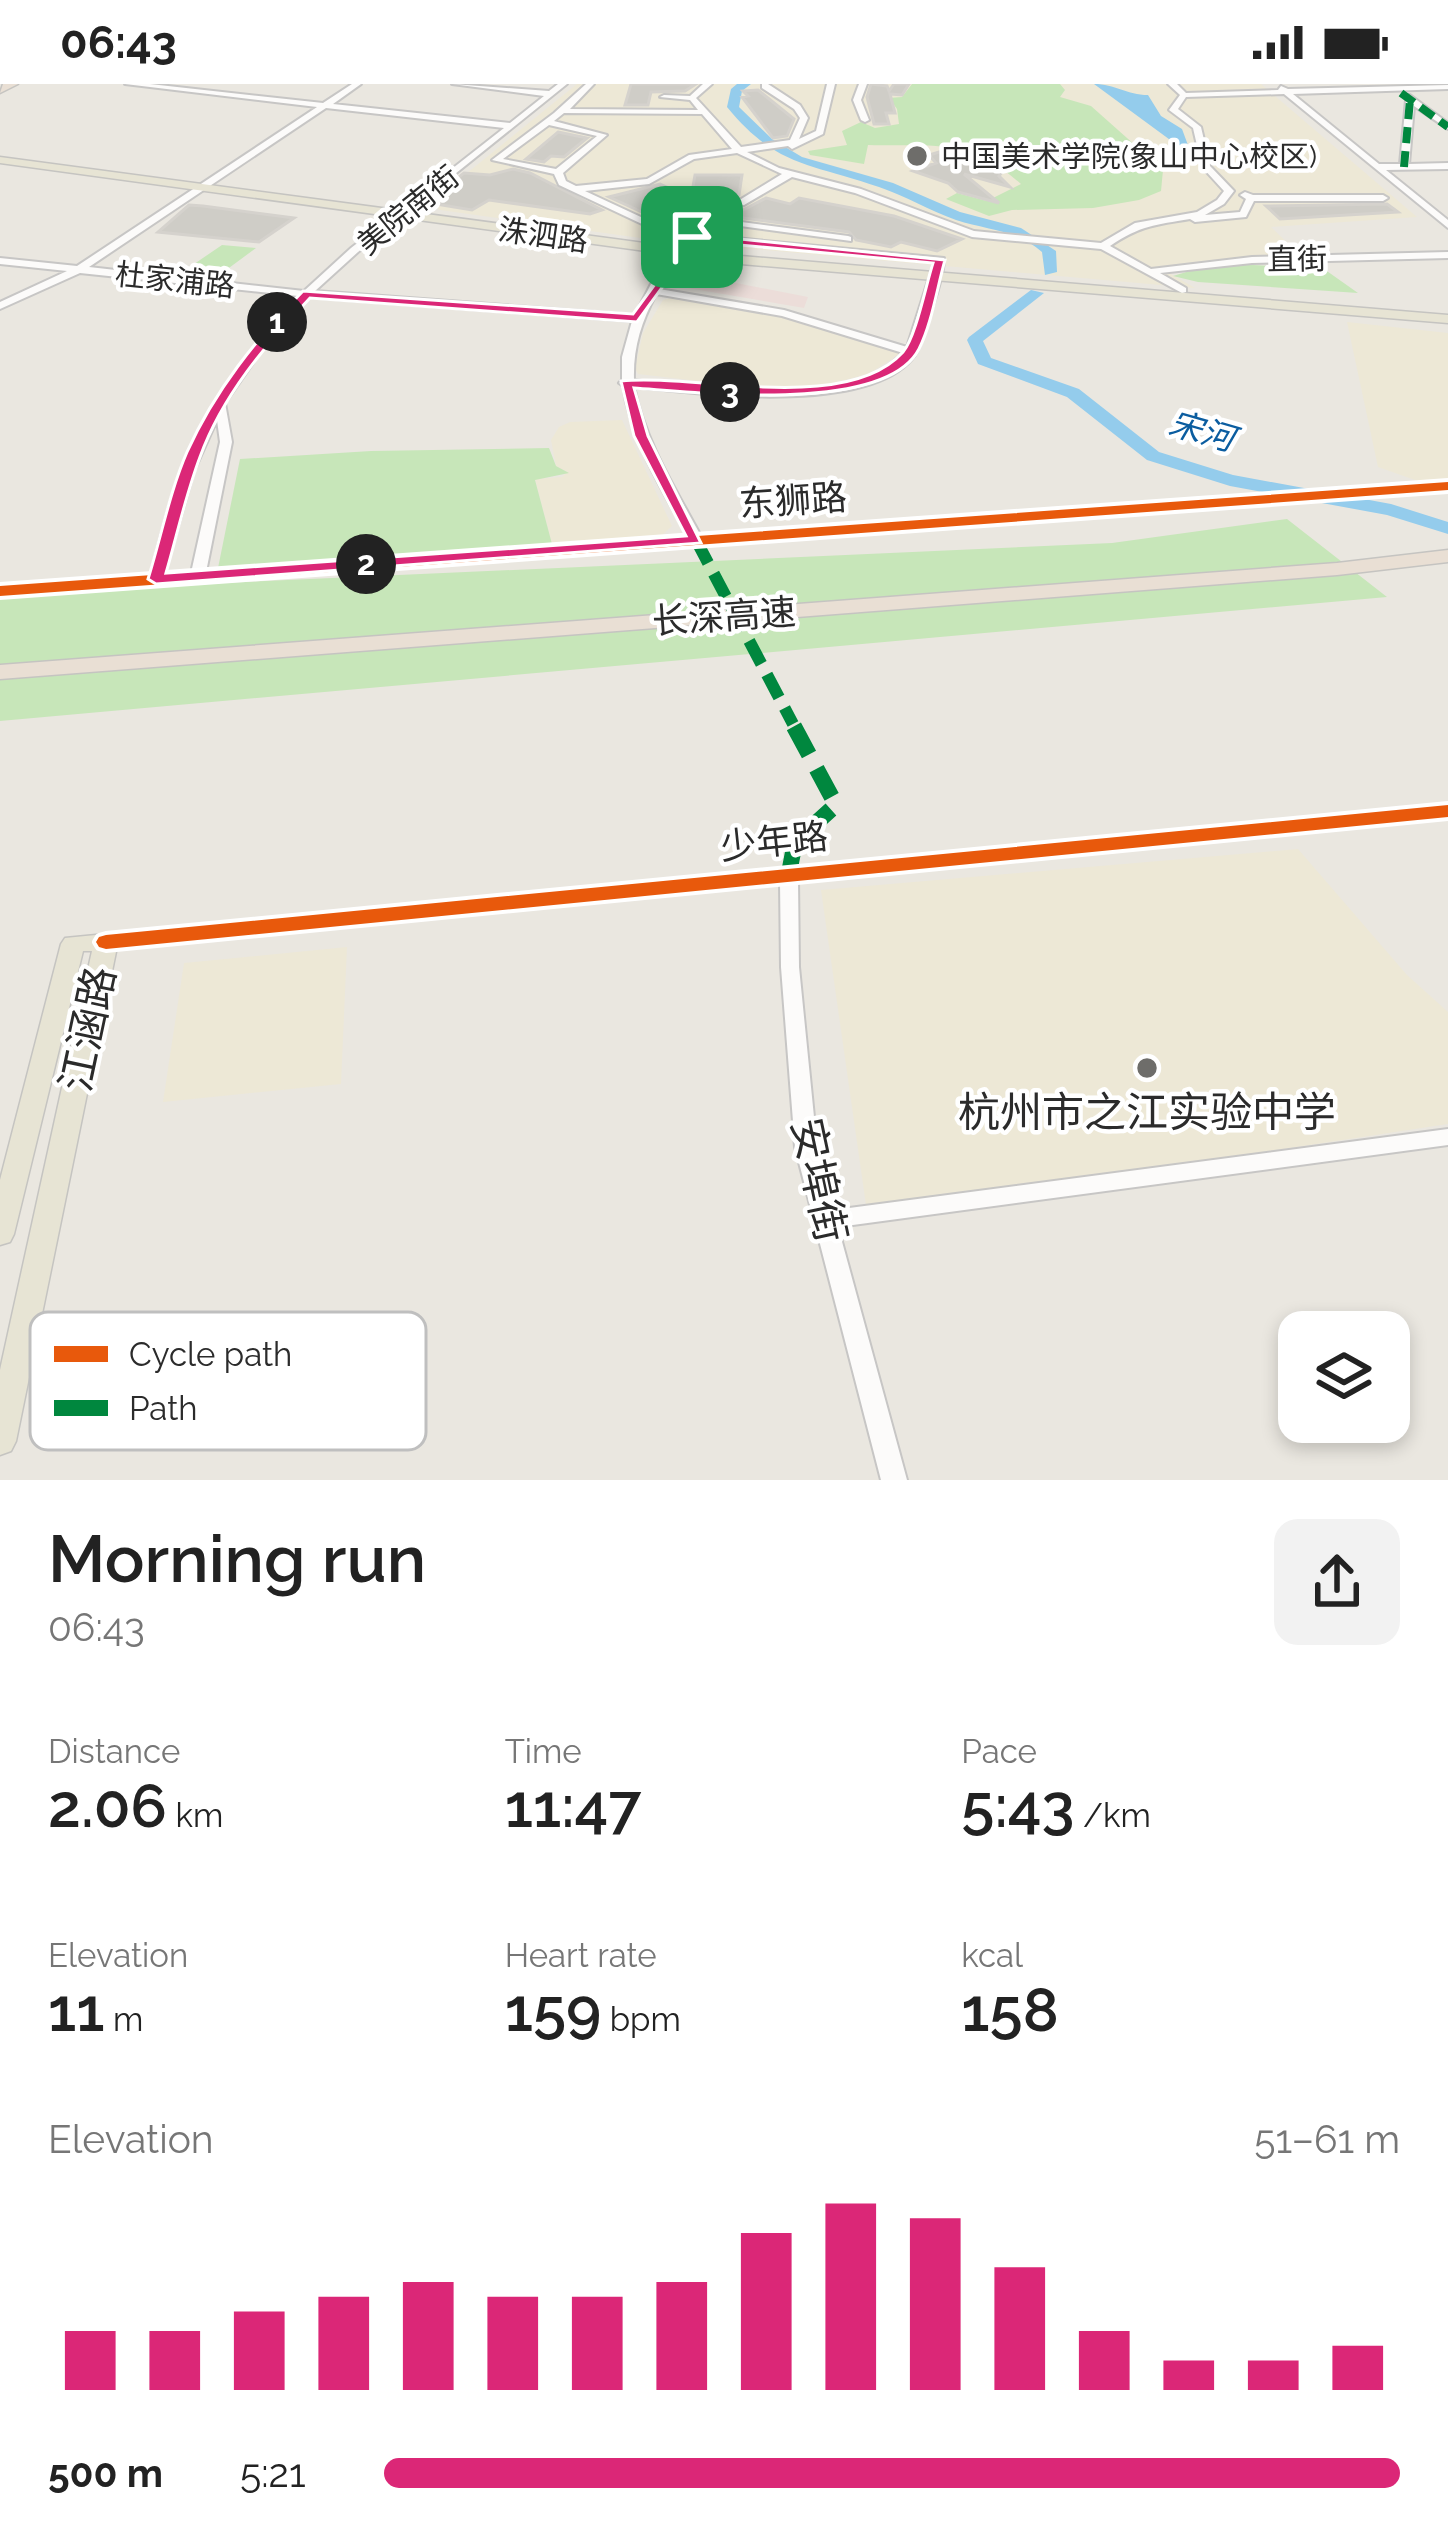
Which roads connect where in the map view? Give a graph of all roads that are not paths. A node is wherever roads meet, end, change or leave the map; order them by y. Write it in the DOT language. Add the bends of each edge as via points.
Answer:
graph roads {
  1 [pos="12,84"];
  2 [pos="129,84"];
  3 [pos="357,84"];
  4 [pos="456,84"];
  5 [pos="563,84"];
  6 [pos="590,84"];
  7 [pos="708,84"];
  8 [pos="831,84"];
  9 [pos="863,84"];
  10 [pos="1172,84"];
  11 [pos="765,86"];
  12 [pos="1448,87"];
  13 [pos="0,90"];
  14 [pos="1279,91"];
  15 [pos="552,94"];
  16 [pos="1184,94"];
  17 [pos="664,97"];
  18 [pos="692,98"];
  19 [pos="324,106"];
  20 [pos="536,108"];
  21 [pos="568,112"];
  22 [pos="704,112"];
  23 [pos="866,120"];
  24 [pos="544,122"];
  25 [pos="512,126"];
  26 [pos="1448,127"];
  27 [pos="791,146"];
  28 [pos="739,151"];
  29 [pos="0,158"];
  30 [pos="1448,166"];
  31 [pos="1376,167"];
  32 [pos="1404,167"];
  33 [pos="558,172"];
  34 [pos="793,174"];
  35 [pos="208,184"];
  36 [pos="574,190"];
  37 [pos="1229,191"];
  38 [pos="1251,198"];
  39 [pos="1383,198"];
  40 [pos="406,212"];
  41 [pos="921,216"];
  42 [pos="687,218"];
  43 [pos="710,219"];
  44 [pos="1188,219"];
  45 [pos="899,224"];
  46 [pos="1448,226"];
  47 [pos="848,239"];
  48 [pos="686,246"];
  49 [pos="1103,246"];
  50 [pos="1448,255"];
  51 [pos="0,261"];
  52 [pos="79,270"];
  53 [pos="1148,270"];
  54 [pos="937,274"];
  55 [pos="1182,290"];
  56 [pos="654,291"];
  57 [pos="307,294"];
  58 [pos="0,306"];
  59 [pos="1448,315"];
  60 [pos="637,318"];
  61 [pos="912,352"];
  62 [pos="626,383"];
  63 [pos="221,404"];
  64 [pos="1448,486"];
  65 [pos="696,540"];
  66 [pos="1448,552"];
  67 [pos="1330,564"];
  68 [pos="198,575"];
  69 [pos="156,579"];
  70 [pos="0,591"];
  71 [pos="0,660"];
  72 [pos="92,664"];
  73 [pos="0,672"];
  74 [pos="0,681"];
  75 [pos="1448,812"];
  76 [pos="790,873"];
  77 [pos="106,942"];
  78 [pos="1448,1137"];
  79 [pos="824,1220"];
  80 [pos="0,1234"];
  81 [pos="0,1441"];
  82 [pos="895,1480"];
  1 -- 13 [label="highway"];
  2 -- 19 [label="street"];
  3 -- 19 [label="street"];
  4 -- 15 [label="street"];
  5 -- 15 [label="street, 美院南街"];
  6 -- 21 [label="street"];
  7 -- 18 [label="street"];
  8 -- 27 [label="street" via="820,133"];
  9 -- 23 [label="street" via="857,100"];
  10 -- 16 [label="street"];
  11 -- 27 [label="street" via="804,118"];
  12 -- 14 [label="street"];
  14 -- 16 [label="street"];
  14 -- 31 [label="street"];
  15 -- 20 [label="street, 美院南街"];
  16 -- 37 [label="street" via="1172,110 1197,127 1206,167"];
  17 -- 18 [label="street"];
  18 -- 22 [label="street"];
  19 -- 25 [label="street"];
  19 -- 35 [label="street"];
  20 -- 21 [label="street"];
  20 -- 25 [label="street, 美院南街"];
  21 -- 22 [label="street"];
  21 -- 24 [label="street"];
  22 -- 28 [label="street"];
  24 -- 33 [label="street" via="603,135"];
  24 -- 33 [label="street" via="496,160"];
  25 -- 40 [label="street, 美院南街"];
  26 -- 32 [label="street" via="1406,97"];
  27 -- 28 [label="street"];
  28 -- 34 [label="street"];
  28 -- 36 [label="street" via="692,157 649,181"];
  29 -- 35 [label="main road, 洙泗路"];
  30 -- 32 [label="street"];
  31 -- 32 [label="street"];
  31 -- 46 [label="street"];
  33 -- 36 [label="street"];
  34 -- 41 [label="street"];
  34 -- 42 [label="street" via="737,205 700,206"];
  35 -- 40 [label="main road, 洙泗路"];
  35 -- 52 [label="street"];
  36 -- 42 [label="street" via="642,221"];
  37 -- 38 [label="street"];
  37 -- 44 [label="street"];
  38 -- 39 [label="street"];
  38 -- 44 [label="street" via="1248,211 1229,219"];
  40 -- 48 [label="main road, 洙泗路"];
  40 -- 57 [label="street, 美院南街"];
  41 -- 45 [label="street"];
  41 -- 49 [label="street" via="972,234"];
  42 -- 43 [label="street"];
  43 -- 47 [label="street"];
  43 -- 48 [label="street"];
  44 -- 49 [label="street" via="1136,226"];
  48 -- 54 [label="main road, 洙泗路"];
  48 -- 56 [label="street"];
  49 -- 53 [label="street"];
  50 -- 53 [label="street, 直街"];
  51 -- 52 [label="street, 杜家浦路"];
  52 -- 57 [label="street, 杜家浦路"];
  52 -- 58 [label="street"];
  53 -- 55 [label="street"];
  54 -- 55 [label="main road, 洙泗路"];
  54 -- 59 [label="main road, 洙泗路"];
  54 -- 61 [label="street"];
  55 -- 59 [label="main road, 洙泗路"];
  56 -- 60 [label="street"];
  56 -- 61 [label="street" via="784,313"];
  57 -- 60 [label="street, 杜家浦路"];
  57 -- 63 [label="street, 美院南街" via="258,344"];
  60 -- 62 [label="street" via="626,346"];
  61 -- 62 [label="street" via="881,374 810,393"];
  62 -- 65 [label="street" via="641,436"];
  63 -- 68 [label="street" via="226,442"];
  63 -- 69 [label="street, 美院南街" via="192,457"];
  64 -- 65 [label="street, 东狮路"];
  65 -- 68 [label="street, 东狮路"];
  66 -- 67 [label="highway, 长深高速"];
  67 -- 71 [label="highway, 长深高速"];
  67 -- 72 [label="highway, 长深高速"];
  68 -- 69 [label="street, 东狮路"];
  69 -- 70 [label="street, 东狮路"];
  72 -- 73 [label="highway, 长深高速"];
  72 -- 74 [label="highway"];
  75 -- 76 [label="street, 少年路"];
  76 -- 77 [label="street, 少年路"];
  76 -- 79 [label="street, 安埠街" via="806,1147"];
  77 -- 80 [label="main road, 江涵路" via="73,944"];
  77 -- 81 [label="main road, 江涵路"];
  78 -- 79 [label="street"];
  79 -- 82 [label="street, 安埠街"];
}
